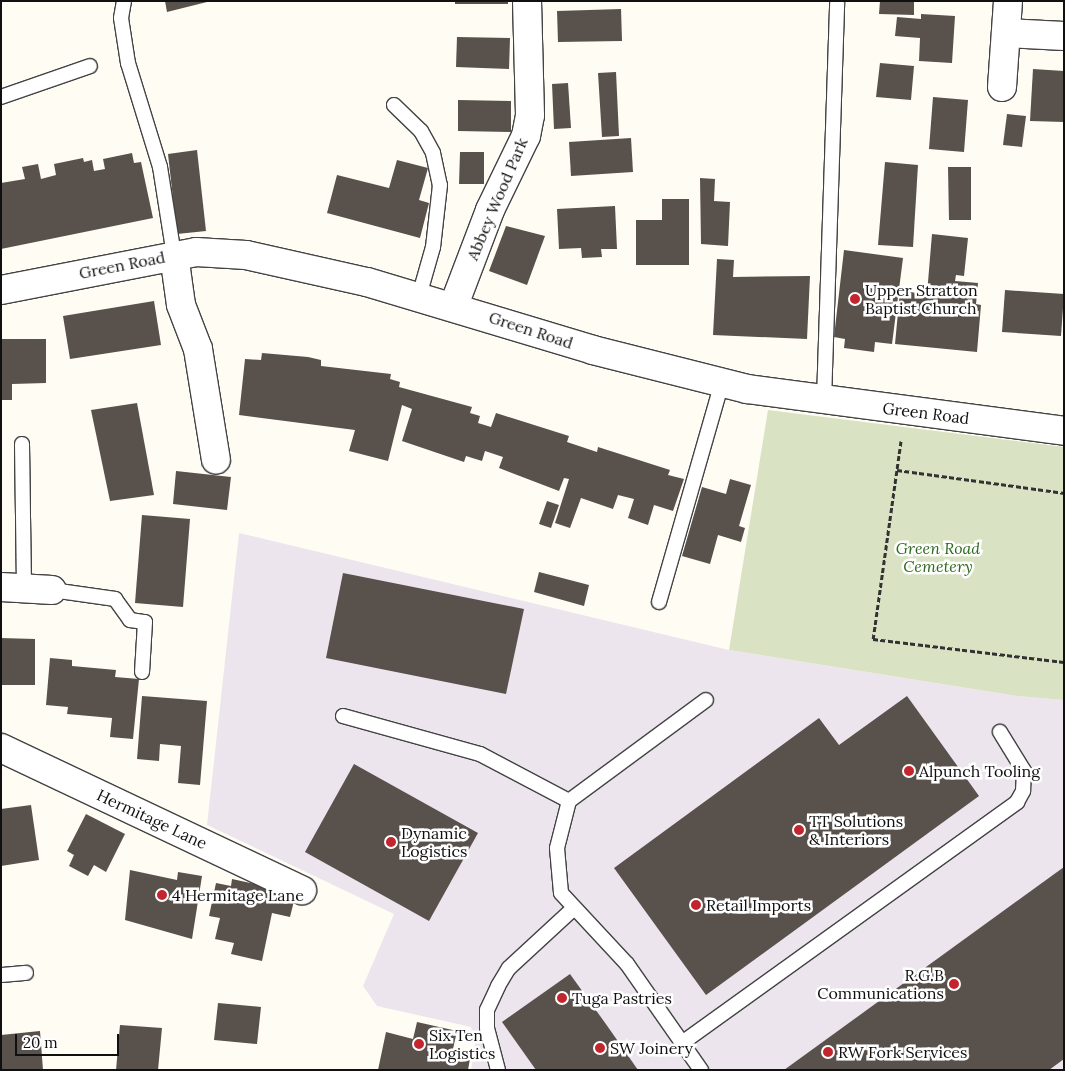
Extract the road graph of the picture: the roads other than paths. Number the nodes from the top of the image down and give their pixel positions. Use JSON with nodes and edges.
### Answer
{"nodes":[{"id":1,"x":124,"y":1,"type":"edge"},
{"id":2,"x":527,"y":1,"type":"edge"},
{"id":3,"x":1008,"y":1,"type":"edge"},
{"id":4,"x":837,"y":4,"type":"dead end"},
{"id":5,"x":1006,"y":33,"type":"junction"},
{"id":6,"x":1064,"y":36,"type":"edge"},
{"id":7,"x":90,"y":66,"type":"dead end"},
{"id":8,"x":1002,"y":87,"type":"dead end"},
{"id":9,"x":1,"y":96,"type":"edge"},
{"id":10,"x":394,"y":105,"type":"dead end"},
{"id":11,"x":174,"y":255,"type":"junction"},
{"id":12,"x":1,"y":290,"type":"edge"},
{"id":13,"x":419,"y":296,"type":"junction"},
{"id":14,"x":454,"y":305,"type":"junction"},
{"id":15,"x":722,"y":383,"type":"junction"},
{"id":16,"x":824,"y":400,"type":"junction"},
{"id":17,"x":1064,"y":431,"type":"edge"},
{"id":18,"x":22,"y":444,"type":"dead end"},
{"id":19,"x":216,"y":460,"type":"dead end"},
{"id":20,"x":12,"y":587,"type":"edge"},
{"id":21,"x":52,"y":590,"type":"joint"},
{"id":22,"x":659,"y":602,"type":"dead end"},
{"id":23,"x":142,"y":672,"type":"dead end"},
{"id":24,"x":706,"y":700,"type":"dead end"},
{"id":25,"x":344,"y":716,"type":"dead end"},
{"id":26,"x":1000,"y":732,"type":"dead end"},
{"id":27,"x":1,"y":748,"type":"edge"},
{"id":28,"x":569,"y":801,"type":"junction"},
{"id":29,"x":302,"y":890,"type":"dead end"},
{"id":30,"x":573,"y":909,"type":"junction"},
{"id":31,"x":26,"y":973,"type":"dead end"},
{"id":32,"x":1,"y":975,"type":"edge"},
{"id":33,"x":682,"y":1044,"type":"junction"},
{"id":34,"x":498,"y":1070,"type":"edge"},
{"id":35,"x":701,"y":1070,"type":"edge"}],
"edges":[{"from":1,"to":11,"type":"lane"},
{"from":2,"to":14,"type":"street","name":"Abbey Wood Park"},
{"from":3,"to":5,"type":"street"},
{"from":4,"to":16,"type":"lane"},
{"from":5,"to":6,"type":"street"},
{"from":5,"to":8,"type":"street"},
{"from":7,"to":9,"type":"lane"},
{"from":10,"to":13,"type":"lane"},
{"from":11,"to":12,"type":"street","name":"Green Road"},
{"from":11,"to":13,"type":"street","name":"Green Road"},
{"from":11,"to":19,"type":"street"},
{"from":13,"to":14,"type":"street","name":"Green Road"},
{"from":14,"to":15,"type":"street","name":"Green Road"},
{"from":15,"to":16,"type":"street","name":"Green Road"},
{"from":15,"to":22,"type":"lane"},
{"from":16,"to":17,"type":"street","name":"Green Road"},
{"from":18,"to":20,"type":"lane"},
{"from":20,"to":21,"type":"street"},
{"from":21,"to":23,"type":"lane"},
{"from":24,"to":28,"type":"lane"},
{"from":25,"to":28,"type":"lane"},
{"from":26,"to":33,"type":"lane"},
{"from":27,"to":29,"type":"street","name":"Hermitage Lane"},
{"from":28,"to":30,"type":"lane"},
{"from":30,"to":33,"type":"lane"},
{"from":30,"to":34,"type":"lane"},
{"from":31,"to":32,"type":"lane"},
{"from":33,"to":35,"type":"lane"}]}
